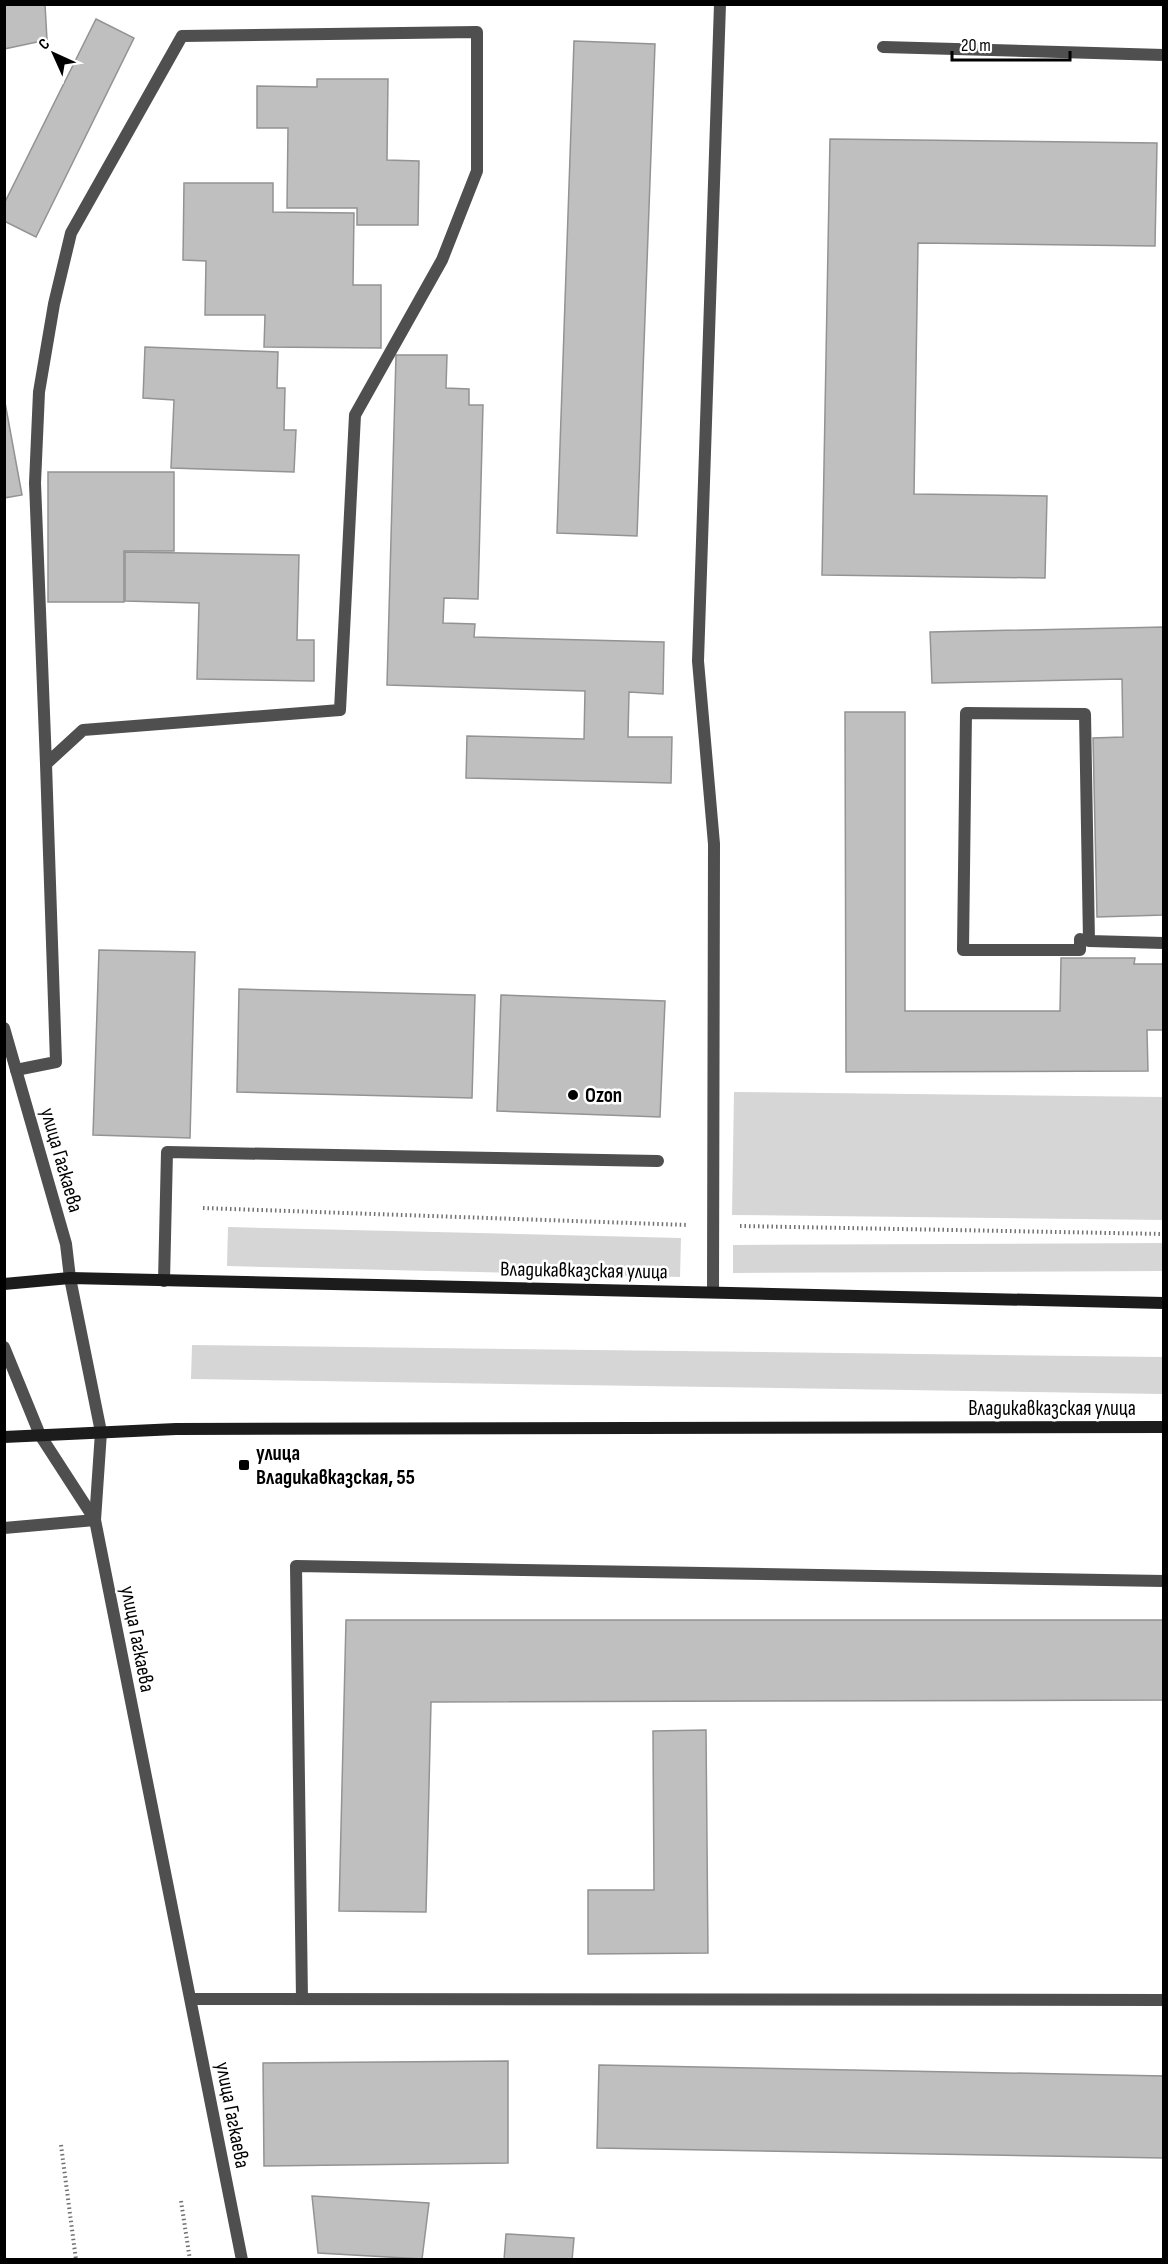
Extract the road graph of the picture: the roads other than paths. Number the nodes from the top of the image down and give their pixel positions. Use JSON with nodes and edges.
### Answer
{"nodes":[{"id":1,"x":720,"y":4,"type":"edge"},
{"id":2,"x":883,"y":47,"type":"dead end"},
{"id":3,"x":1164,"y":55,"type":"edge"},
{"id":4,"x":46,"y":764,"type":"junction"},
{"id":5,"x":1089,"y":941,"type":"junction"},
{"id":6,"x":1164,"y":943,"type":"edge"},
{"id":7,"x":4,"y":1028,"type":"edge"},
{"id":8,"x":16,"y":1070,"type":"junction"},
{"id":9,"x":658,"y":1161,"type":"dead end"},
{"id":10,"x":70,"y":1278,"type":"junction"},
{"id":11,"x":164,"y":1281,"type":"junction"},
{"id":12,"x":4,"y":1284,"type":"edge"},
{"id":13,"x":713,"y":1292,"type":"junction"},
{"id":14,"x":1164,"y":1303,"type":"edge"},
{"id":15,"x":4,"y":1347,"type":"edge"},
{"id":16,"x":1164,"y":1427,"type":"edge"},
{"id":17,"x":101,"y":1432,"type":"junction"},
{"id":18,"x":40,"y":1435,"type":"junction"},
{"id":19,"x":4,"y":1437,"type":"edge"},
{"id":20,"x":95,"y":1520,"type":"junction"},
{"id":21,"x":4,"y":1528,"type":"edge"},
{"id":22,"x":1164,"y":1581,"type":"edge"},
{"id":23,"x":191,"y":1999,"type":"junction"},
{"id":24,"x":302,"y":1999,"type":"junction"},
{"id":25,"x":1164,"y":2000,"type":"edge"},
{"id":26,"x":242,"y":2259,"type":"edge"}],
"edges":[{"from":1,"to":13,"type":"street"},
{"from":2,"to":3,"type":"street"},
{"from":4,"to":4,"type":"street"},
{"from":4,"to":8,"type":"street"},
{"from":5,"to":5,"type":"street"},
{"from":5,"to":6,"type":"street"},
{"from":7,"to":8,"type":"street","name":"улица Гагкаева"},
{"from":8,"to":10,"type":"street","name":"улица Гагкаева"},
{"from":9,"to":11,"type":"street"},
{"from":10,"to":11,"type":"main road","name":"Владикавказская улица"},
{"from":10,"to":12,"type":"main road","name":"Владикавказская улица"},
{"from":10,"to":17,"type":"street","name":"улица Гагкаева"},
{"from":11,"to":13,"type":"main road","name":"Владикавказская улица"},
{"from":13,"to":14,"type":"main road","name":"Владикавказская улица"},
{"from":15,"to":18,"type":"street"},
{"from":16,"to":17,"type":"main road","name":"Владикавказская улица"},
{"from":17,"to":18,"type":"main road","name":"Владикавказская улица"},
{"from":17,"to":20,"type":"street","name":"улица Гагкаева"},
{"from":18,"to":19,"type":"main road","name":"Владикавказская улица"},
{"from":18,"to":20,"type":"street"},
{"from":20,"to":21,"type":"street"},
{"from":20,"to":23,"type":"street","name":"улица Гагкаева"},
{"from":22,"to":24,"type":"street"},
{"from":23,"to":24,"type":"street"},
{"from":23,"to":26,"type":"street","name":"улица Гагкаева"},
{"from":24,"to":25,"type":"street"}]}
